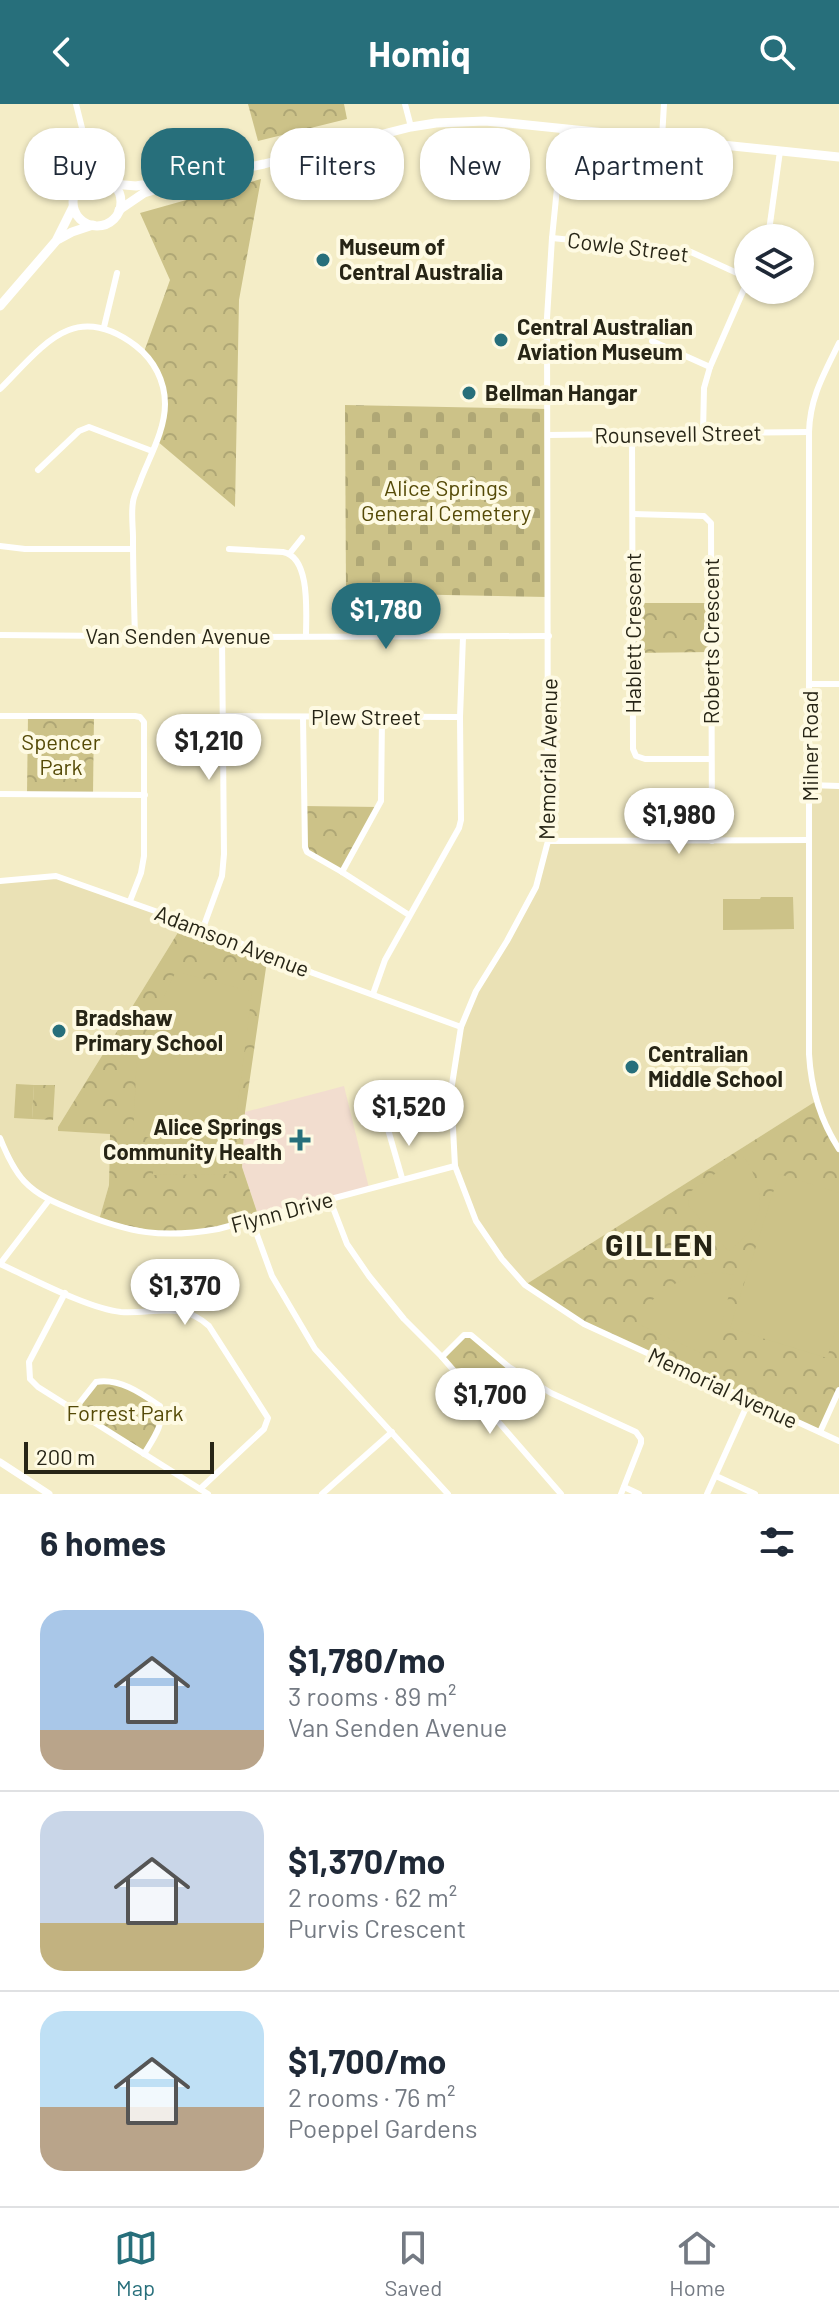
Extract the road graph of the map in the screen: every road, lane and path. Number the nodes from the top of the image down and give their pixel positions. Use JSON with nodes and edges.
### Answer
{"nodes":[{"id":1,"x":76,"y":104,"type":"edge"},
{"id":2,"x":405,"y":104,"type":"edge"},
{"id":3,"x":664,"y":104,"type":"edge"},
{"id":4,"x":411,"y":127,"type":"junction"},
{"id":5,"x":82,"y":128,"type":"edge"},
{"id":6,"x":563,"y":128,"type":"edge"},
{"id":7,"x":663,"y":128,"type":"edge"},
{"id":8,"x":733,"y":146,"type":"edge"},
{"id":9,"x":780,"y":151,"type":"junction"},
{"id":10,"x":839,"y":157,"type":"edge"},
{"id":11,"x":264,"y":164,"type":"junction"},
{"id":12,"x":125,"y":184,"type":"edge"},
{"id":13,"x":73,"y":200,"type":"edge"},
{"id":14,"x":120,"y":200,"type":"edge"},
{"id":15,"x":556,"y":200,"type":"edge"},
{"id":16,"x":73,"y":207,"type":"junction"},
{"id":17,"x":119,"y":210,"type":"junction"},
{"id":18,"x":770,"y":224,"type":"edge"},
{"id":19,"x":93,"y":225,"type":"junction"},
{"id":20,"x":552,"y":238,"type":"junction"},
{"id":21,"x":56,"y":241,"type":"junction"},
{"id":22,"x":734,"y":272,"type":"edge"},
{"id":23,"x":117,"y":273,"type":"dead end"},
{"id":24,"x":737,"y":304,"type":"edge"},
{"id":25,"x":0,"y":306,"type":"edge"},
{"id":26,"x":104,"y":327,"type":"junction"},
{"id":27,"x":652,"y":341,"type":"dead end"},
{"id":28,"x":839,"y":343,"type":"edge"},
{"id":29,"x":710,"y":367,"type":"junction"},
{"id":30,"x":0,"y":389,"type":"edge"},
{"id":31,"x":809,"y":432,"type":"junction"},
{"id":32,"x":703,"y":433,"type":"junction"},
{"id":33,"x":632,"y":434,"type":"junction"},
{"id":34,"x":548,"y":435,"type":"junction"},
{"id":35,"x":152,"y":451,"type":"junction"},
{"id":36,"x":38,"y":470,"type":"dead end"},
{"id":37,"x":633,"y":514,"type":"junction"},
{"id":38,"x":302,"y":538,"type":"dead end"},
{"id":39,"x":0,"y":546,"type":"edge"},
{"id":40,"x":133,"y":549,"type":"junction"},
{"id":41,"x":229,"y":549,"type":"dead end"},
{"id":42,"x":290,"y":553,"type":"junction"},
{"id":43,"x":0,"y":635,"type":"edge"},
{"id":44,"x":135,"y":636,"type":"junction"},
{"id":45,"x":306,"y":636,"type":"junction"},
{"id":46,"x":549,"y":636,"type":"junction"},
{"id":47,"x":222,"y":637,"type":"junction"},
{"id":48,"x":463,"y":637,"type":"junction"},
{"id":49,"x":810,"y":684,"type":"junction"},
{"id":50,"x":839,"y":684,"type":"edge"},
{"id":51,"x":0,"y":716,"type":"edge"},
{"id":52,"x":224,"y":716,"type":"junction"},
{"id":53,"x":303,"y":717,"type":"junction"},
{"id":54,"x":460,"y":717,"type":"junction"},
{"id":55,"x":382,"y":718,"type":"junction"},
{"id":56,"x":711,"y":759,"type":"junction"},
{"id":57,"x":809,"y":785,"type":"junction"},
{"id":58,"x":839,"y":786,"type":"edge"},
{"id":59,"x":0,"y":794,"type":"edge"},
{"id":60,"x":145,"y":795,"type":"junction"},
{"id":61,"x":809,"y":840,"type":"junction"},
{"id":62,"x":548,"y":841,"type":"junction"},
{"id":63,"x":712,"y":841,"type":"junction"},
{"id":64,"x":342,"y":872,"type":"junction"},
{"id":65,"x":0,"y":881,"type":"edge"},
{"id":66,"x":130,"y":901,"type":"junction"},
{"id":67,"x":409,"y":915,"type":"junction"},
{"id":68,"x":203,"y":928,"type":"junction"},
{"id":69,"x":373,"y":994,"type":"junction"},
{"id":70,"x":461,"y":1027,"type":"junction"},
{"id":71,"x":397,"y":1107,"type":"dead end"},
{"id":72,"x":0,"y":1138,"type":"edge"},
{"id":73,"x":839,"y":1149,"type":"edge"},
{"id":74,"x":455,"y":1166,"type":"junction"},
{"id":75,"x":402,"y":1178,"type":"junction"},
{"id":76,"x":49,"y":1200,"type":"junction"},
{"id":77,"x":330,"y":1200,"type":"junction"},
{"id":78,"x":252,"y":1221,"type":"junction"},
{"id":79,"x":0,"y":1264,"type":"edge"},
{"id":80,"x":65,"y":1293,"type":"junction"},
{"id":81,"x":442,"y":1357,"type":"junction"},
{"id":82,"x":839,"y":1390,"type":"edge"},
{"id":83,"x":749,"y":1401,"type":"junction"},
{"id":84,"x":74,"y":1410,"type":"junction"},
{"id":85,"x":392,"y":1432,"type":"junction"},
{"id":86,"x":820,"y":1432,"type":"junction"},
{"id":87,"x":839,"y":1441,"type":"edge"},
{"id":88,"x":144,"y":1454,"type":"junction"},
{"id":89,"x":0,"y":1462,"type":"edge"},
{"id":90,"x":716,"y":1476,"type":"junction"},
{"id":91,"x":200,"y":1489,"type":"junction"},
{"id":92,"x":622,"y":1490,"type":"edge"},
{"id":93,"x":49,"y":1494,"type":"edge"},
{"id":94,"x":208,"y":1494,"type":"edge"},
{"id":95,"x":322,"y":1494,"type":"edge"},
{"id":96,"x":448,"y":1494,"type":"edge"},
{"id":97,"x":561,"y":1494,"type":"edge"},
{"id":98,"x":639,"y":1494,"type":"edge"},
{"id":99,"x":707,"y":1494,"type":"edge"},
{"id":100,"x":755,"y":1494,"type":"edge"}],
"edges":[{"from":1,"to":5,"type":"street"},
{"from":2,"to":4,"type":"street"},
{"from":3,"to":7,"type":"street"},
{"from":4,"to":6,"type":"main road"},
{"from":4,"to":11,"type":"main road"},
{"from":8,"to":9,"type":"main road"},
{"from":9,"to":10,"type":"main road"},
{"from":9,"to":18,"type":"street"},
{"from":11,"to":12,"type":"main road"},
{"from":11,"to":17,"type":"main road"},
{"from":13,"to":16,"type":"main road"},
{"from":14,"to":17,"type":"main road"},
{"from":15,"to":20,"type":"street","name":"Memorial Avenue"},
{"from":16,"to":19,"type":"main road"},
{"from":16,"to":21,"type":"main road"},
{"from":17,"to":19,"type":"main road"},
{"from":19,"to":21,"type":"main road"},
{"from":20,"to":22,"type":"street","name":"Cowle Street"},
{"from":20,"to":34,"type":"street","name":"Memorial Avenue"},
{"from":21,"to":25,"type":"main road"},
{"from":23,"to":26,"type":"street"},
{"from":24,"to":29,"type":"street"},
{"from":26,"to":30,"type":"street"},
{"from":26,"to":35,"type":"street"},
{"from":27,"to":29,"type":"street"},
{"from":28,"to":31,"type":"street","name":"Milner Road"},
{"from":29,"to":32,"type":"street"},
{"from":31,"to":32,"type":"street","name":"Rounsevell Street"},
{"from":31,"to":49,"type":"street","name":"Milner Road"},
{"from":32,"to":33,"type":"street","name":"Rounsevell Street"},
{"from":33,"to":34,"type":"street","name":"Rounsevell Street"},
{"from":33,"to":37,"type":"street","name":"Hablett Crescent"},
{"from":34,"to":46,"type":"street","name":"Memorial Avenue"},
{"from":35,"to":36,"type":"street"},
{"from":35,"to":40,"type":"street"},
{"from":37,"to":56,"type":"street","name":"Roberts Crescent"},
{"from":37,"to":56,"type":"street","name":"Hablett Crescent"},
{"from":38,"to":42,"type":"street"},
{"from":39,"to":40,"type":"street"},
{"from":40,"to":44,"type":"street"},
{"from":41,"to":42,"type":"street"},
{"from":42,"to":45,"type":"street"},
{"from":43,"to":44,"type":"street","name":"Van Senden Avenue"},
{"from":44,"to":47,"type":"street","name":"Van Senden Avenue"},
{"from":45,"to":47,"type":"street","name":"Van Senden Avenue"},
{"from":45,"to":48,"type":"street","name":"Van Senden Avenue"},
{"from":46,"to":48,"type":"street","name":"Van Senden Avenue"},
{"from":46,"to":62,"type":"street","name":"Memorial Avenue"},
{"from":47,"to":52,"type":"street"},
{"from":48,"to":54,"type":"street"},
{"from":49,"to":50,"type":"street"},
{"from":49,"to":57,"type":"street","name":"Milner Road"},
{"from":51,"to":60,"type":"street"},
{"from":52,"to":53,"type":"street","name":"Plew Street"},
{"from":52,"to":68,"type":"street"},
{"from":53,"to":55,"type":"street","name":"Plew Street"},
{"from":53,"to":64,"type":"street"},
{"from":54,"to":55,"type":"street","name":"Plew Street"},
{"from":54,"to":67,"type":"street"},
{"from":55,"to":64,"type":"street"},
{"from":56,"to":63,"type":"street","name":"Roberts Crescent"},
{"from":57,"to":58,"type":"street"},
{"from":57,"to":61,"type":"street","name":"Milner Road"},
{"from":59,"to":60,"type":"street"},
{"from":60,"to":66,"type":"street"},
{"from":61,"to":63,"type":"street"},
{"from":61,"to":73,"type":"street","name":"Milner Road"},
{"from":62,"to":63,"type":"street"},
{"from":62,"to":70,"type":"street","name":"Memorial Avenue"},
{"from":64,"to":67,"type":"street"},
{"from":65,"to":66,"type":"street","name":"Adamson Avenue"},
{"from":66,"to":68,"type":"street","name":"Adamson Avenue"},
{"from":67,"to":69,"type":"street"},
{"from":68,"to":69,"type":"street","name":"Adamson Avenue"},
{"from":69,"to":70,"type":"street","name":"Adamson Avenue"},
{"from":70,"to":74,"type":"street","name":"Memorial Avenue"},
{"from":71,"to":75,"type":"street"},
{"from":72,"to":76,"type":"street","name":"Flynn Drive"},
{"from":74,"to":75,"type":"street","name":"Flynn Drive"},
{"from":74,"to":83,"type":"street","name":"Memorial Avenue"},
{"from":75,"to":77,"type":"street","name":"Flynn Drive"},
{"from":76,"to":78,"type":"street","name":"Flynn Drive"},
{"from":76,"to":79,"type":"street"},
{"from":77,"to":78,"type":"street","name":"Flynn Drive"},
{"from":77,"to":81,"type":"street"},
{"from":78,"to":85,"type":"street"},
{"from":79,"to":80,"type":"street"},
{"from":80,"to":84,"type":"street"},
{"from":80,"to":91,"type":"street"},
{"from":81,"to":92,"type":"street"},
{"from":81,"to":97,"type":"street"},
{"from":82,"to":86,"type":"street"},
{"from":83,"to":86,"type":"street","name":"Memorial Avenue"},
{"from":83,"to":90,"type":"street"},
{"from":84,"to":88,"type":"street"},
{"from":84,"to":88,"type":"street"},
{"from":85,"to":95,"type":"street"},
{"from":85,"to":96,"type":"street"},
{"from":86,"to":87,"type":"street","name":"Memorial Avenue"},
{"from":88,"to":91,"type":"street"},
{"from":89,"to":93,"type":"street"},
{"from":90,"to":99,"type":"street"},
{"from":90,"to":100,"type":"street"},
{"from":91,"to":94,"type":"street"},
{"from":92,"to":98,"type":"street"}]}
